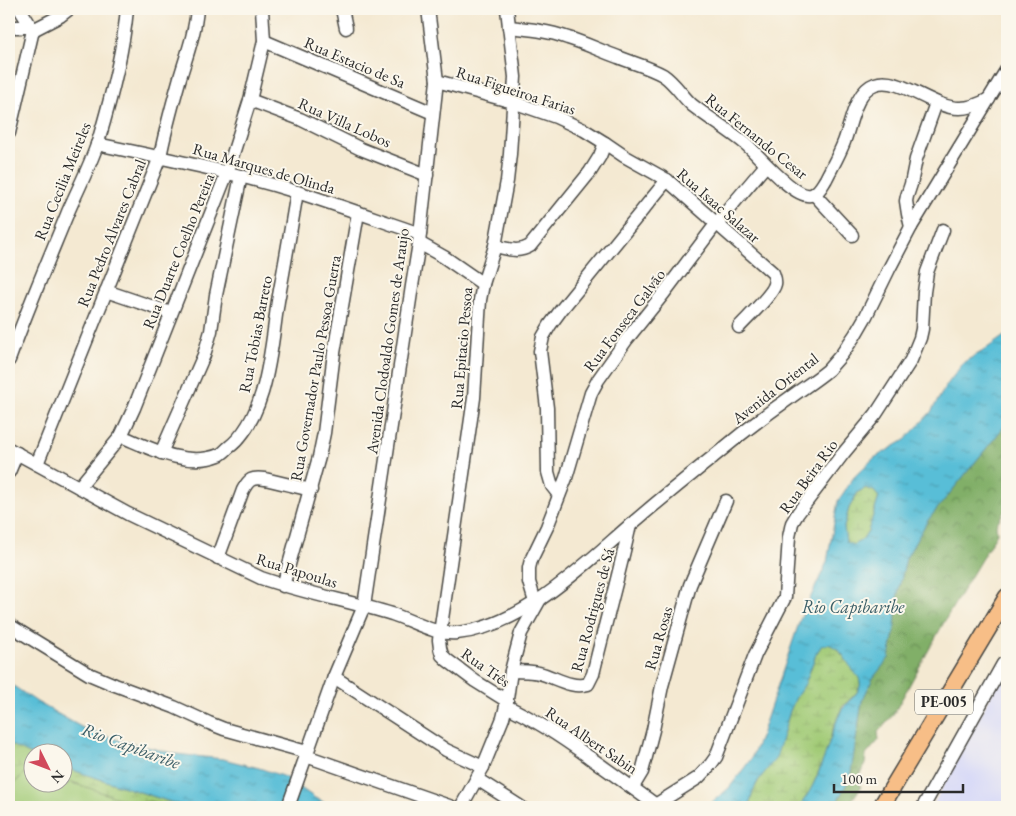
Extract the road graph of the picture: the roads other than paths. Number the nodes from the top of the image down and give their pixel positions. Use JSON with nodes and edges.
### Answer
{"nodes":[{"id":1,"x":20,"y":9,"type":"edge"},
{"id":2,"x":69,"y":9,"type":"edge"},
{"id":3,"x":126,"y":9,"type":"edge"},
{"id":4,"x":197,"y":9,"type":"edge"},
{"id":5,"x":262,"y":9,"type":"edge"},
{"id":6,"x":342,"y":9,"type":"edge"},
{"id":7,"x":428,"y":9,"type":"edge"},
{"id":8,"x":507,"y":9,"type":"edge"},
{"id":9,"x":9,"y":27,"type":"edge"},
{"id":10,"x":509,"y":27,"type":"junction"},
{"id":11,"x":346,"y":28,"type":"dead end"},
{"id":12,"x":32,"y":29,"type":"junction"},
{"id":13,"x":264,"y":41,"type":"junction"},
{"id":14,"x":1007,"y":69,"type":"edge"},
{"id":15,"x":437,"y":81,"type":"junction"},
{"id":16,"x":989,"y":99,"type":"junction"},
{"id":17,"x":250,"y":100,"type":"junction"},
{"id":18,"x":513,"y":102,"type":"junction"},
{"id":19,"x":936,"y":103,"type":"junction"},
{"id":20,"x":433,"y":114,"type":"junction"},
{"id":21,"x":584,"y":130,"type":"joint"},
{"id":22,"x":9,"y":133,"type":"edge"},
{"id":23,"x":605,"y":143,"type":"junction"},
{"id":24,"x":97,"y":144,"type":"junction"},
{"id":25,"x":160,"y":157,"type":"junction"},
{"id":26,"x":766,"y":164,"type":"junction"},
{"id":27,"x":227,"y":173,"type":"junction"},
{"id":28,"x":427,"y":175,"type":"junction"},
{"id":29,"x":241,"y":176,"type":"junction"},
{"id":30,"x":667,"y":180,"type":"junction"},
{"id":31,"x":297,"y":192,"type":"junction"},
{"id":32,"x":814,"y":194,"type":"junction"},
{"id":33,"x":358,"y":213,"type":"junction"},
{"id":34,"x":716,"y":224,"type":"junction"},
{"id":35,"x":911,"y":227,"type":"junction"},
{"id":36,"x":943,"y":230,"type":"dead end"},
{"id":37,"x":852,"y":235,"type":"dead end"},
{"id":38,"x":419,"y":238,"type":"junction"},
{"id":39,"x":495,"y":246,"type":"junction"},
{"id":40,"x":483,"y":284,"type":"junction"},
{"id":41,"x":106,"y":291,"type":"junction"},
{"id":42,"x":171,"y":313,"type":"junction"},
{"id":43,"x":739,"y":327,"type":"dead end"},
{"id":44,"x":9,"y":360,"type":"edge"},
{"id":45,"x":120,"y":436,"type":"junction"},
{"id":46,"x":13,"y":451,"type":"edge"},
{"id":47,"x":162,"y":453,"type":"junction"},
{"id":48,"x":36,"y":464,"type":"junction"},
{"id":49,"x":9,"y":472,"type":"edge"},
{"id":50,"x":79,"y":487,"type":"junction"},
{"id":51,"x":311,"y":490,"type":"junction"},
{"id":52,"x":559,"y":495,"type":"junction"},
{"id":53,"x":726,"y":501,"type":"dead end"},
{"id":54,"x":630,"y":525,"type":"junction"},
{"id":55,"x":218,"y":558,"type":"junction"},
{"id":56,"x":283,"y":586,"type":"junction"},
{"id":57,"x":1007,"y":598,"type":"edge"},
{"id":58,"x":538,"y":600,"type":"junction"},
{"id":59,"x":364,"y":606,"type":"junction"},
{"id":60,"x":504,"y":619,"type":"junction"},
{"id":61,"x":9,"y":625,"type":"edge"},
{"id":62,"x":441,"y":631,"type":"junction"},
{"id":63,"x":521,"y":633,"type":"junction"},
{"id":64,"x":1002,"y":663,"type":"edge"},
{"id":65,"x":511,"y":672,"type":"junction"},
{"id":66,"x":334,"y":677,"type":"junction"},
{"id":67,"x":507,"y":703,"type":"junction"},
{"id":68,"x":305,"y":758,"type":"junction"},
{"id":69,"x":483,"y":767,"type":"junction"},
{"id":70,"x":477,"y":779,"type":"junction"},
{"id":71,"x":633,"y":788,"type":"junction"},
{"id":72,"x":654,"y":806,"type":"edge"},
{"id":73,"x":288,"y":807,"type":"edge"},
{"id":74,"x":452,"y":807,"type":"edge"},
{"id":75,"x":461,"y":807,"type":"edge"},
{"id":76,"x":522,"y":807,"type":"edge"},
{"id":77,"x":881,"y":807,"type":"edge"},
{"id":78,"x":923,"y":807,"type":"edge"}],
"edges":[{"from":1,"to":12,"type":"street"},
{"from":2,"to":12,"type":"street"},
{"from":3,"to":24,"type":"street","name":"Rua Cecilia Meireles"},
{"from":4,"to":25,"type":"street","name":"Rua Pedro Alvares Cabral"},
{"from":5,"to":13,"type":"street","name":"Rua Duarte Coelho Pereira"},
{"from":6,"to":11,"type":"street"},
{"from":7,"to":15,"type":"street","name":"Avenida Clodoaldo Gomes de Araujo"},
{"from":8,"to":10,"type":"street","name":"Rua Epitacio Pessoa"},
{"from":9,"to":12,"type":"street"},
{"from":10,"to":18,"type":"street","name":"Rua Epitacio Pessoa"},
{"from":10,"to":26,"type":"street","name":"Rua Fernando Cesar"},
{"from":12,"to":22,"type":"street"},
{"from":13,"to":17,"type":"street","name":"Rua Duarte Coelho Pereira"},
{"from":13,"to":20,"type":"street","name":"Rua Estacio de Sa"},
{"from":14,"to":16,"type":"street","name":"Avenida Oriental"},
{"from":15,"to":18,"type":"street","name":"Rua Figueiroa Farias"},
{"from":15,"to":20,"type":"street","name":"Avenida Clodoaldo Gomes de Araujo"},
{"from":16,"to":19,"type":"street","name":"Rua Fernando Cesar"},
{"from":16,"to":35,"type":"street","name":"Avenida Oriental"},
{"from":17,"to":27,"type":"street","name":"Rua Duarte Coelho Pereira"},
{"from":17,"to":28,"type":"street","name":"Rua Villa Lobos"},
{"from":18,"to":21,"type":"street","name":"Rua Figueiroa Farias"},
{"from":18,"to":39,"type":"street","name":"Rua Epitacio Pessoa"},
{"from":19,"to":32,"type":"street","name":"Rua Fernando Cesar"},
{"from":19,"to":35,"type":"street"},
{"from":20,"to":28,"type":"street","name":"Avenida Clodoaldo Gomes de Araujo"},
{"from":21,"to":23,"type":"street","name":"Rua Isaac Salazar"},
{"from":23,"to":30,"type":"street","name":"Rua Isaac Salazar"},
{"from":23,"to":39,"type":"street"},
{"from":24,"to":25,"type":"street","name":"Rua Marques de Olinda"},
{"from":24,"to":44,"type":"street","name":"Rua Cecilia Meireles"},
{"from":25,"to":27,"type":"street","name":"Rua Marques de Olinda"},
{"from":25,"to":41,"type":"street","name":"Rua Pedro Alvares Cabral"},
{"from":26,"to":32,"type":"street","name":"Rua Fernando Cesar"},
{"from":26,"to":34,"type":"street","name":"Rua Fonseca Galvão"},
{"from":27,"to":29,"type":"street","name":"Rua Marques de Olinda"},
{"from":27,"to":42,"type":"street","name":"Rua Duarte Coelho Pereira"},
{"from":28,"to":38,"type":"street","name":"Avenida Clodoaldo Gomes de Araujo"},
{"from":29,"to":31,"type":"street","name":"Rua Marques de Olinda"},
{"from":29,"to":47,"type":"street"},
{"from":30,"to":34,"type":"street","name":"Rua Isaac Salazar"},
{"from":30,"to":52,"type":"street"},
{"from":31,"to":33,"type":"street","name":"Rua Marques de Olinda"},
{"from":31,"to":47,"type":"street","name":"Rua Tobias Barreto"},
{"from":32,"to":37,"type":"street"},
{"from":33,"to":38,"type":"street","name":"Rua Marques de Olinda"},
{"from":33,"to":51,"type":"street","name":"Rua Governador Paulo Pessoa Guerra"},
{"from":34,"to":43,"type":"street","name":"Rua Isaac Salazar"},
{"from":34,"to":52,"type":"street","name":"Rua Fonseca Galvão"},
{"from":35,"to":54,"type":"street","name":"Avenida Oriental"},
{"from":36,"to":72,"type":"street","name":"Rua Beira Rio"},
{"from":38,"to":40,"type":"street","name":"Rua Marques de Olinda"},
{"from":38,"to":59,"type":"street","name":"Avenida Clodoaldo Gomes de Araujo"},
{"from":39,"to":40,"type":"street","name":"Rua Epitacio Pessoa"},
{"from":40,"to":62,"type":"street","name":"Rua Epitacio Pessoa"},
{"from":41,"to":42,"type":"street"},
{"from":41,"to":48,"type":"street","name":"Rua Pedro Alvares Cabral"},
{"from":42,"to":45,"type":"street","name":"Rua Duarte Coelho Pereira"},
{"from":45,"to":47,"type":"street","name":"Rua Tobias Barreto"},
{"from":45,"to":50,"type":"street","name":"Rua Duarte Coelho Pereira"},
{"from":46,"to":48,"type":"street","name":"Rua Papoulas"},
{"from":46,"to":49,"type":"street"},
{"from":48,"to":50,"type":"street","name":"Rua Papoulas"},
{"from":50,"to":55,"type":"street","name":"Rua Papoulas"},
{"from":51,"to":55,"type":"street"},
{"from":51,"to":56,"type":"street","name":"Rua Governador Paulo Pessoa Guerra"},
{"from":52,"to":58,"type":"street","name":"Rua Fonseca Galvão"},
{"from":53,"to":71,"type":"street","name":"Rua Rosas"},
{"from":54,"to":58,"type":"street","name":"Avenida Oriental"},
{"from":54,"to":65,"type":"street","name":"Rua Rodrigues de Sá"},
{"from":55,"to":56,"type":"street","name":"Rua Papoulas"},
{"from":56,"to":59,"type":"street","name":"Rua Papoulas"},
{"from":57,"to":77,"type":"main road","number":"PE-005"},
{"from":58,"to":60,"type":"street","name":"Rua Papoulas"},
{"from":58,"to":63,"type":"street","name":"Avenida Oriental"},
{"from":59,"to":62,"type":"street","name":"Rua Papoulas"},
{"from":59,"to":66,"type":"street","name":"Avenida Clodoaldo Gomes de Araujo"},
{"from":60,"to":62,"type":"street","name":"Rua Papoulas"},
{"from":60,"to":63,"type":"street"},
{"from":61,"to":68,"type":"street"},
{"from":62,"to":67,"type":"street","name":"Rua Três"},
{"from":63,"to":65,"type":"street","name":"Avenida Oriental"},
{"from":64,"to":78,"type":"street"},
{"from":65,"to":67,"type":"street","name":"Avenida Oriental"},
{"from":66,"to":68,"type":"street","name":"Avenida Clodoaldo Gomes de Araujo"},
{"from":66,"to":69,"type":"street"},
{"from":67,"to":69,"type":"street","name":"Avenida Oriental"},
{"from":67,"to":71,"type":"street","name":"Rua Albert Sabin"},
{"from":68,"to":73,"type":"street","name":"Avenida Clodoaldo Gomes de Araujo"},
{"from":68,"to":74,"type":"street"},
{"from":69,"to":70,"type":"street","name":"Avenida Oriental"},
{"from":70,"to":75,"type":"street","name":"Avenida Oriental"},
{"from":70,"to":76,"type":"street"},
{"from":71,"to":72,"type":"street","name":"Rua Albert Sabin"}]}
